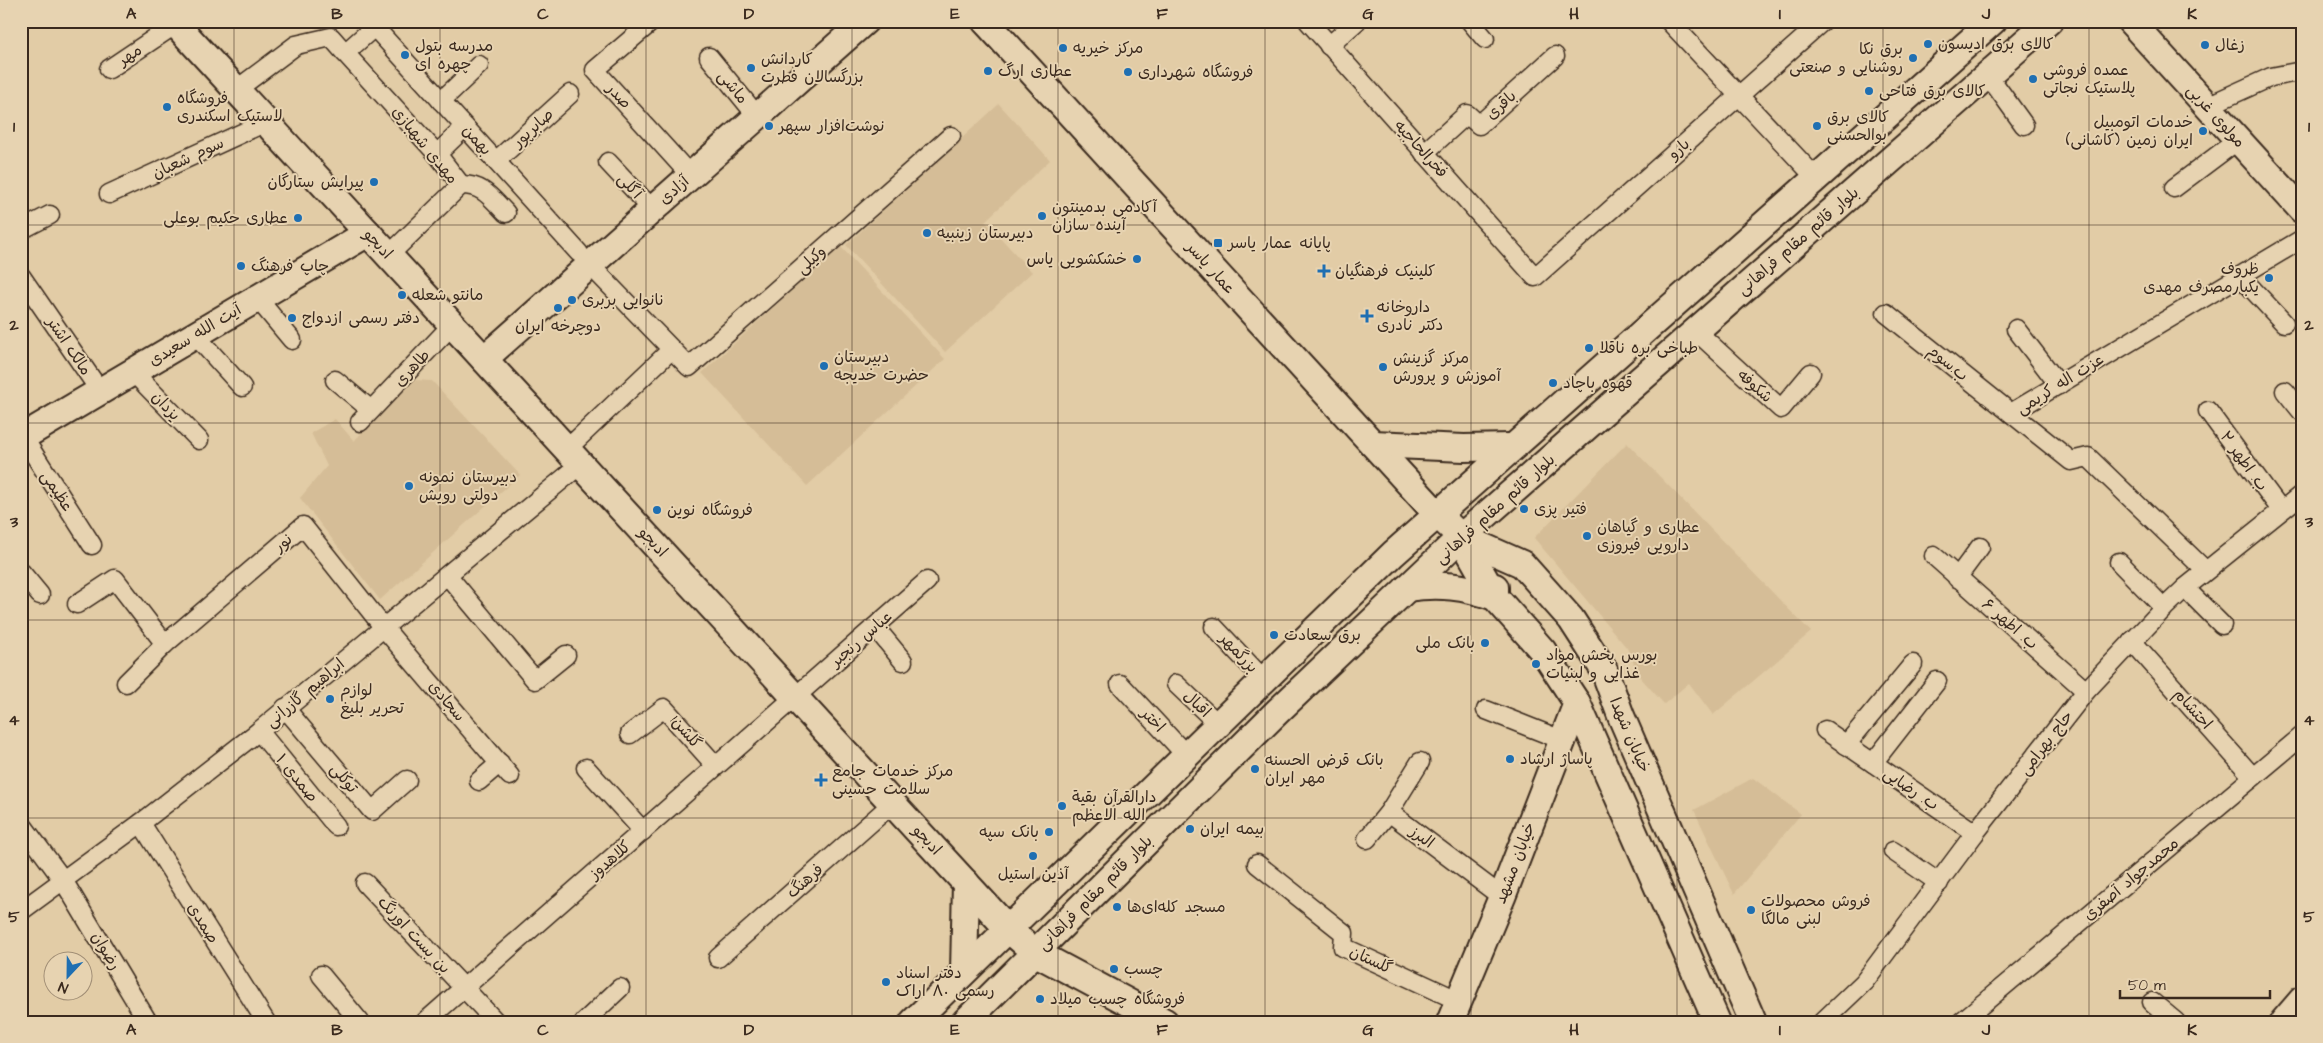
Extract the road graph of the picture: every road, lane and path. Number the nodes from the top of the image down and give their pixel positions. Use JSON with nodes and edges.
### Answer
{"nodes":[{"id":1,"x":865,"y":21,"type":"edge"},
{"id":2,"x":1308,"y":21,"type":"edge"},
{"id":3,"x":1357,"y":21,"type":"edge"},
{"id":4,"x":1470,"y":21,"type":"edge"},
{"id":5,"x":1669,"y":21,"type":"edge"},
{"id":6,"x":1823,"y":21,"type":"edge"},
{"id":7,"x":1993,"y":21,"type":"edge"},
{"id":8,"x":2048,"y":21,"type":"edge"},
{"id":9,"x":2130,"y":21,"type":"edge"},
{"id":10,"x":175,"y":23,"type":"edge"},
{"id":11,"x":375,"y":23,"type":"edge"},
{"id":12,"x":648,"y":24,"type":"dead end"},
{"id":13,"x":993,"y":25,"type":"edge"},
{"id":14,"x":1485,"y":39,"type":"dead end"},
{"id":15,"x":1330,"y":46,"type":"junction"},
{"id":16,"x":345,"y":53,"type":"junction"},
{"id":17,"x":1555,"y":56,"type":"dead end"},
{"id":18,"x":709,"y":57,"type":"dead end"},
{"id":19,"x":479,"y":65,"type":"dead end"},
{"id":20,"x":109,"y":69,"type":"dead end"},
{"id":21,"x":2302,"y":71,"type":"edge"},
{"id":22,"x":1988,"y":75,"type":"junction"},
{"id":23,"x":236,"y":90,"type":"junction"},
{"id":24,"x":570,"y":94,"type":"dead end"},
{"id":25,"x":1739,"y":96,"type":"junction"},
{"id":26,"x":441,"y":100,"type":"junction"},
{"id":27,"x":2206,"y":106,"type":"junction"},
{"id":28,"x":757,"y":116,"type":"junction"},
{"id":29,"x":266,"y":122,"type":"junction"},
{"id":30,"x":2024,"y":126,"type":"dead end"},
{"id":31,"x":465,"y":127,"type":"junction"},
{"id":32,"x":951,"y":136,"type":"dead end"},
{"id":33,"x":2238,"y":140,"type":"junction"},
{"id":34,"x":1424,"y":153,"type":"junction"},
{"id":35,"x":437,"y":154,"type":"junction"},
{"id":36,"x":496,"y":161,"type":"junction"},
{"id":37,"x":608,"y":162,"type":"dead end"},
{"id":38,"x":690,"y":175,"type":"junction"},
{"id":39,"x":1816,"y":178,"type":"junction"},
{"id":40,"x":461,"y":185,"type":"junction"},
{"id":41,"x":2174,"y":188,"type":"dead end"},
{"id":42,"x":109,"y":194,"type":"dead end"},
{"id":43,"x":652,"y":210,"type":"junction"},
{"id":44,"x":2302,"y":210,"type":"edge"},
{"id":45,"x":506,"y":213,"type":"dead end"},
{"id":46,"x":50,"y":215,"type":"dead end"},
{"id":47,"x":21,"y":230,"type":"edge"},
{"id":48,"x":368,"y":233,"type":"junction"},
{"id":49,"x":2302,"y":239,"type":"edge"},
{"id":50,"x":389,"y":256,"type":"junction"},
{"id":51,"x":584,"y":259,"type":"junction"},
{"id":52,"x":21,"y":276,"type":"edge"},
{"id":53,"x":2240,"y":276,"type":"junction"},
{"id":54,"x":1535,"y":277,"type":"joint"},
{"id":55,"x":257,"y":298,"type":"junction"},
{"id":56,"x":1886,"y":313,"type":"dead end"},
{"id":57,"x":2284,"y":323,"type":"dead end"},
{"id":58,"x":452,"y":325,"type":"junction"},
{"id":59,"x":2016,"y":329,"type":"dead end"},
{"id":60,"x":1696,"y":331,"type":"junction"},
{"id":61,"x":195,"y":335,"type":"junction"},
{"id":62,"x":292,"y":340,"type":"dead end"},
{"id":63,"x":671,"y":350,"type":"junction"},
{"id":64,"x":484,"y":359,"type":"junction"},
{"id":65,"x":133,"y":372,"type":"junction"},
{"id":66,"x":1811,"y":373,"type":"dead end"},
{"id":67,"x":335,"y":380,"type":"dead end"},
{"id":68,"x":2059,"y":385,"type":"junction"},
{"id":69,"x":242,"y":387,"type":"dead end"},
{"id":70,"x":100,"y":391,"type":"junction"},
{"id":71,"x":2286,"y":391,"type":"dead end"},
{"id":72,"x":2208,"y":411,"type":"dead end"},
{"id":73,"x":2302,"y":412,"type":"edge"},
{"id":74,"x":2011,"y":413,"type":"junction"},
{"id":75,"x":22,"y":438,"type":"edge"},
{"id":76,"x":199,"y":440,"type":"dead end"},
{"id":77,"x":1373,"y":444,"type":"junction"},
{"id":78,"x":1511,"y":447,"type":"junction"},
{"id":79,"x":574,"y":457,"type":"junction"},
{"id":80,"x":2302,"y":494,"type":"edge"},
{"id":81,"x":2281,"y":510,"type":"junction"},
{"id":82,"x":1437,"y":514,"type":"junction"},
{"id":83,"x":1461,"y":537,"type":"junction"},
{"id":84,"x":92,"y":545,"type":"dead end"},
{"id":85,"x":1980,"y":547,"type":"dead end"},
{"id":86,"x":1934,"y":556,"type":"dead end"},
{"id":87,"x":2119,"y":562,"type":"dead end"},
{"id":88,"x":1522,"y":564,"type":"junction"},
{"id":89,"x":2205,"y":570,"type":"junction"},
{"id":90,"x":21,"y":572,"type":"edge"},
{"id":91,"x":448,"y":576,"type":"junction"},
{"id":92,"x":1957,"y":578,"type":"junction"},
{"id":93,"x":927,"y":581,"type":"dead end"},
{"id":94,"x":1407,"y":588,"type":"junction"},
{"id":95,"x":2186,"y":588,"type":"junction"},
{"id":96,"x":40,"y":594,"type":"dead end"},
{"id":97,"x":1495,"y":596,"type":"junction"},
{"id":98,"x":76,"y":604,"type":"dead end"},
{"id":99,"x":2164,"y":608,"type":"junction"},
{"id":100,"x":2222,"y":625,"type":"dead end"},
{"id":101,"x":875,"y":627,"type":"junction"},
{"id":102,"x":1214,"y":627,"type":"dead end"},
{"id":103,"x":384,"y":628,"type":"junction"},
{"id":104,"x":2132,"y":641,"type":"junction"},
{"id":105,"x":165,"y":644,"type":"junction"},
{"id":106,"x":566,"y":655,"type":"dead end"},
{"id":107,"x":903,"y":661,"type":"dead end"},
{"id":108,"x":1913,"y":664,"type":"dead end"},
{"id":109,"x":1264,"y":680,"type":"junction"},
{"id":110,"x":1936,"y":681,"type":"dead end"},
{"id":111,"x":126,"y":683,"type":"dead end"},
{"id":112,"x":1120,"y":684,"type":"dead end"},
{"id":113,"x":1176,"y":684,"type":"dead end"},
{"id":114,"x":2086,"y":691,"type":"junction"},
{"id":115,"x":795,"y":697,"type":"junction"},
{"id":116,"x":1577,"y":703,"type":"junction"},
{"id":117,"x":285,"y":708,"type":"junction"},
{"id":118,"x":1486,"y":710,"type":"dead end"},
{"id":119,"x":1218,"y":724,"type":"junction"},
{"id":120,"x":1825,"y":730,"type":"dead end"},
{"id":121,"x":259,"y":731,"type":"junction"},
{"id":122,"x":630,"y":734,"type":"dead end"},
{"id":123,"x":2302,"y":736,"type":"edge"},
{"id":124,"x":1562,"y":740,"type":"junction"},
{"id":125,"x":1846,"y":745,"type":"junction"},
{"id":126,"x":1186,"y":755,"type":"junction"},
{"id":127,"x":1420,"y":762,"type":"dead end"},
{"id":128,"x":1872,"y":763,"type":"junction"},
{"id":129,"x":716,"y":766,"type":"junction"},
{"id":130,"x":586,"y":768,"type":"dead end"},
{"id":131,"x":2253,"y":777,"type":"junction"},
{"id":132,"x":407,"y":780,"type":"dead end"},
{"id":133,"x":479,"y":781,"type":"dead end"},
{"id":134,"x":893,"y":804,"type":"junction"},
{"id":135,"x":1389,"y":812,"type":"junction"},
{"id":136,"x":21,"y":823,"type":"edge"},
{"id":137,"x":141,"y":824,"type":"junction"},
{"id":138,"x":336,"y":826,"type":"dead end"},
{"id":139,"x":643,"y":831,"type":"junction"},
{"id":140,"x":1975,"y":833,"type":"junction"},
{"id":141,"x":1367,"y":839,"type":"dead end"},
{"id":142,"x":1892,"y":851,"type":"dead end"},
{"id":143,"x":1257,"y":864,"type":"dead end"},
{"id":144,"x":63,"y":880,"type":"junction"},
{"id":145,"x":365,"y":883,"type":"dead end"},
{"id":146,"x":966,"y":883,"type":"junction"},
{"id":147,"x":1939,"y":883,"type":"junction"},
{"id":148,"x":1502,"y":896,"type":"junction"},
{"id":149,"x":21,"y":911,"type":"edge"},
{"id":150,"x":1008,"y":929,"type":"junction"},
{"id":151,"x":1036,"y":952,"type":"junction"},
{"id":152,"x":718,"y":958,"type":"dead end"},
{"id":153,"x":964,"y":971,"type":"junction"},
{"id":154,"x":321,"y":975,"type":"dead end"},
{"id":155,"x":464,"y":988,"type":"junction"},
{"id":156,"x":620,"y":988,"type":"dead end"},
{"id":157,"x":2302,"y":1000,"type":"edge"},
{"id":158,"x":2152,"y":1002,"type":"dead end"},
{"id":159,"x":1454,"y":1011,"type":"edge"},
{"id":160,"x":148,"y":1022,"type":"edge"},
{"id":161,"x":266,"y":1022,"type":"edge"},
{"id":162,"x":360,"y":1022,"type":"edge"},
{"id":163,"x":425,"y":1022,"type":"edge"},
{"id":164,"x":496,"y":1022,"type":"edge"},
{"id":165,"x":584,"y":1022,"type":"edge"},
{"id":166,"x":913,"y":1022,"type":"edge"},
{"id":167,"x":965,"y":1022,"type":"edge"},
{"id":168,"x":1165,"y":1022,"type":"edge"},
{"id":169,"x":1717,"y":1022,"type":"edge"},
{"id":170,"x":1753,"y":1022,"type":"edge"},
{"id":171,"x":1822,"y":1022,"type":"edge"},
{"id":172,"x":1961,"y":1022,"type":"edge"},
{"id":173,"x":2176,"y":1022,"type":"edge"},
{"id":174,"x":2283,"y":1022,"type":"edge"}],
"edges":[{"from":1,"to":28,"type":"main road","name":"آزادی"},
{"from":2,"to":15,"type":"street","name":"فخرالحاجیه"},
{"from":3,"to":15,"type":"street"},
{"from":4,"to":14,"type":"street"},
{"from":5,"to":25,"type":"street"},
{"from":6,"to":25,"type":"street","name":"بارو"},
{"from":7,"to":39,"type":"main road","name":"بلوار قائم مقام فراهانی"},
{"from":8,"to":22,"type":"main road","name":"بلوار قائم مقام فراهانی"},
{"from":9,"to":27,"type":"main road","name":"مولوی غربی"},
{"from":10,"to":20,"type":"street","name":"مهر"},
{"from":10,"to":23,"type":"main road","name":"ادبجو"},
{"from":11,"to":16,"type":"street"},
{"from":11,"to":26,"type":"street","name":"بهمن"},
{"from":12,"to":38,"type":"street","name":"صدر"},
{"from":13,"to":77,"type":"main road","name":"عمار یاسر"},
{"from":15,"to":34,"type":"street","name":"فخرالحاجیه"},
{"from":16,"to":23,"type":"street","name":"مهدی شهبازی"},
{"from":16,"to":35,"type":"street","name":"مهدی شهبازی"},
{"from":17,"to":34,"type":"street","name":"باقری"},
{"from":18,"to":28,"type":"street","name":"ماشی"},
{"from":19,"to":26,"type":"street"},
{"from":21,"to":27,"type":"street"},
{"from":22,"to":30,"type":"street"},
{"from":22,"to":60,"type":"main road","name":"بلوار قائم مقام فراهانی"},
{"from":23,"to":29,"type":"main road","name":"ادبجو"},
{"from":24,"to":36,"type":"street","name":"صابرپور"},
{"from":25,"to":39,"type":"street"},
{"from":25,"to":54,"type":"street","name":"بارو"},
{"from":26,"to":31,"type":"street","name":"بهمن"},
{"from":27,"to":33,"type":"main road","name":"مولوی غربی"},
{"from":28,"to":38,"type":"main road","name":"آزادی"},
{"from":29,"to":42,"type":"street","name":"سوم شعبان"},
{"from":29,"to":48,"type":"main road","name":"ادبجو"},
{"from":31,"to":35,"type":"street"},
{"from":31,"to":36,"type":"street","name":"بهمن"},
{"from":32,"to":63,"type":"street","name":"وکیلی"},
{"from":33,"to":41,"type":"street"},
{"from":33,"to":44,"type":"main road","name":"مولوی غربی"},
{"from":34,"to":54,"type":"street","name":"فخرالحاجیه"},
{"from":35,"to":40,"type":"street","name":"مهدی شهبازی"},
{"from":36,"to":51,"type":"street","name":"بهمن"},
{"from":37,"to":43,"type":"street","name":"آگلی"},
{"from":38,"to":43,"type":"main road","name":"آزادی"},
{"from":39,"to":78,"type":"main road","name":"بلوار قائم مقام فراهانی"},
{"from":40,"to":45,"type":"street"},
{"from":40,"to":50,"type":"street","name":"مهدی شهبازی"},
{"from":43,"to":51,"type":"main road","name":"آزادی"},
{"from":46,"to":47,"type":"street"},
{"from":48,"to":50,"type":"main road","name":"ادبجو"},
{"from":48,"to":55,"type":"main road","name":"آیت الله سعیدی"},
{"from":49,"to":53,"type":"street","name":"عزت اله کریمی"},
{"from":50,"to":58,"type":"main road","name":"ادبجو"},
{"from":51,"to":63,"type":"street","name":"وکیلی"},
{"from":51,"to":64,"type":"main road","name":"آزادی"},
{"from":52,"to":70,"type":"street","name":"مالک اشتر"},
{"from":53,"to":57,"type":"street"},
{"from":53,"to":68,"type":"street","name":"عزت اله کریمی"},
{"from":55,"to":61,"type":"main road","name":"آیت الله سعیدی"},
{"from":55,"to":62,"type":"street"},
{"from":56,"to":74,"type":"street","name":"ب.سوم"},
{"from":58,"to":64,"type":"main road","name":"ادبجو"},
{"from":58,"to":67,"type":"street","name":"طاهری"},
{"from":59,"to":68,"type":"street"},
{"from":60,"to":66,"type":"street","name":"شکوفه"},
{"from":60,"to":83,"type":"main road","name":"بلوار قائم مقام فراهانی"},
{"from":61,"to":65,"type":"main road","name":"آیت الله سعیدی"},
{"from":61,"to":69,"type":"street"},
{"from":63,"to":79,"type":"street"},
{"from":64,"to":79,"type":"main road","name":"ادبجو"},
{"from":65,"to":70,"type":"main road","name":"آیت الله سعیدی"},
{"from":65,"to":76,"type":"street","name":"یزدان"},
{"from":68,"to":74,"type":"street","name":"عزت اله کریمی"},
{"from":70,"to":75,"type":"main road","name":"آیت الله سعیدی"},
{"from":71,"to":73,"type":"street"},
{"from":72,"to":81,"type":"street","name":"ب. اطهر ۲"},
{"from":74,"to":89,"type":"street","name":"عزت اله کریمی"},
{"from":75,"to":84,"type":"street","name":"عظیمی"},
{"from":77,"to":78,"type":"main road"},
{"from":77,"to":82,"type":"main road","name":"عمار یاسر"},
{"from":78,"to":82,"type":"main road","name":"بلوار قائم مقام فراهانی"},
{"from":79,"to":91,"type":"street","name":"ابراهیم گازرانی"},
{"from":79,"to":115,"type":"main road","name":"ادبجو"},
{"from":80,"to":81,"type":"street","name":"حاج بهرامی"},
{"from":81,"to":89,"type":"street","name":"حاج بهرامی"},
{"from":82,"to":83,"type":"main road","name":"عمار یاسر"},
{"from":82,"to":109,"type":"main road","name":"بلوار قائم مقام فراهانی"},
{"from":83,"to":88,"type":"main road","name":"خیابان شهدا"},
{"from":83,"to":94,"type":"main road","name":"بلوار قائم مقام فراهانی"},
{"from":83,"to":97,"type":"main road"},
{"from":85,"to":92,"type":"street"},
{"from":86,"to":92,"type":"street","name":"ب. اطهر ۶"},
{"from":87,"to":99,"type":"street"},
{"from":88,"to":97,"type":"main road"},
{"from":88,"to":170,"type":"main road","name":"خیابان شهدا"},
{"from":89,"to":95,"type":"street","name":"حاج بهرامی"},
{"from":90,"to":96,"type":"street"},
{"from":91,"to":103,"type":"street","name":"ابراهیم گازرانی"},
{"from":91,"to":106,"type":"street"},
{"from":92,"to":114,"type":"street","name":"ب. اطهر ۶"},
{"from":93,"to":101,"type":"street","name":"عباس رنجبر"},
{"from":94,"to":97,"type":"main road"},
{"from":94,"to":151,"type":"main road","name":"بلوار قائم مقام فراهانی"},
{"from":95,"to":99,"type":"street","name":"حاج بهرامی"},
{"from":95,"to":100,"type":"street"},
{"from":97,"to":116,"type":"main road"},
{"from":98,"to":105,"type":"street"},
{"from":99,"to":104,"type":"street","name":"حاج بهرامی"},
{"from":101,"to":107,"type":"street"},
{"from":101,"to":115,"type":"street","name":"عباس رنجبر"},
{"from":102,"to":109,"type":"street","name":"بزرگمهر"},
{"from":103,"to":105,"type":"street","name":"نور"},
{"from":103,"to":117,"type":"street","name":"ابراهیم گازرانی"},
{"from":103,"to":133,"type":"street","name":"سجادی"},
{"from":104,"to":114,"type":"street","name":"حاج بهرامی"},
{"from":104,"to":131,"type":"street","name":"احتشام"},
{"from":105,"to":111,"type":"street","name":"نور"},
{"from":108,"to":125,"type":"street"},
{"from":109,"to":119,"type":"main road","name":"بلوار قائم مقام فراهانی"},
{"from":110,"to":128,"type":"street"},
{"from":112,"to":126,"type":"street","name":"اختر"},
{"from":113,"to":119,"type":"street","name":"اقبال"},
{"from":114,"to":140,"type":"street","name":"حاج بهرامی"},
{"from":115,"to":129,"type":"street","name":"کلاهدوز"},
{"from":115,"to":134,"type":"main road","name":"ادبجو"},
{"from":116,"to":124,"type":"main road","name":"خیابان مشهد"},
{"from":116,"to":169,"type":"main road"},
{"from":117,"to":121,"type":"street","name":"ابراهیم گازرانی"},
{"from":117,"to":132,"type":"street","name":"توکلی"},
{"from":118,"to":124,"type":"street"},
{"from":119,"to":126,"type":"main road","name":"بلوار قائم مقام فراهانی"},
{"from":120,"to":125,"type":"street","name":"ب. رضایی"},
{"from":121,"to":137,"type":"street","name":"ابراهیم گازرانی"},
{"from":121,"to":138,"type":"street","name":"صمدی ۱"},
{"from":122,"to":129,"type":"street","name":"گلشن1"},
{"from":123,"to":131,"type":"street","name":"محمدجواد آصفری"},
{"from":124,"to":148,"type":"main road","name":"خیابان مشهد"},
{"from":125,"to":128,"type":"street","name":"ب. رضایی"},
{"from":126,"to":150,"type":"main road","name":"بلوار قائم مقام فراهانی"},
{"from":127,"to":135,"type":"street"},
{"from":128,"to":140,"type":"street","name":"ب. رضایی"},
{"from":129,"to":139,"type":"street","name":"کلاهدوز"},
{"from":130,"to":139,"type":"street"},
{"from":131,"to":172,"type":"street","name":"محمدجواد آصفری"},
{"from":134,"to":146,"type":"main road","name":"ادبجو"},
{"from":134,"to":152,"type":"street","name":"فرهنگ"},
{"from":135,"to":141,"type":"street"},
{"from":135,"to":148,"type":"street","name":"البرز"},
{"from":136,"to":144,"type":"street","name":"رضوان"},
{"from":137,"to":144,"type":"street","name":"ابراهیم گازرانی"},
{"from":137,"to":161,"type":"street","name":"صمدی"},
{"from":139,"to":155,"type":"street","name":"کلاهدوز"},
{"from":140,"to":147,"type":"street","name":"حاج بهرامی"},
{"from":142,"to":147,"type":"street"},
{"from":143,"to":159,"type":"street","name":"گلستان"},
{"from":144,"to":149,"type":"street","name":"ابراهیم گازرانی"},
{"from":144,"to":160,"type":"street","name":"رضوان"},
{"from":145,"to":155,"type":"street","name":"بن بست اورنگ"},
{"from":146,"to":150,"type":"main road","name":"ادبجو"},
{"from":146,"to":153,"type":"main road"},
{"from":147,"to":171,"type":"street","name":"حاج بهرامی"},
{"from":148,"to":159,"type":"main road","name":"خیابان مشهد"},
{"from":150,"to":151,"type":"main road","name":"ادبجو"},
{"from":150,"to":153,"type":"main road","name":"بلوار قائم مقام فراهانی"},
{"from":151,"to":167,"type":"main road","name":"بلوار قائم مقام فراهانی"},
{"from":151,"to":168,"type":"main road","name":"ادبجو"},
{"from":153,"to":166,"type":"main road","name":"بلوار قائم مقام فراهانی"},
{"from":154,"to":162,"type":"street"},
{"from":155,"to":163,"type":"street","name":"کلاهدوز"},
{"from":155,"to":164,"type":"street","name":"بن بست اورنگ"},
{"from":156,"to":165,"type":"street"},
{"from":157,"to":174,"type":"main road"},
{"from":158,"to":173,"type":"street"}]}
